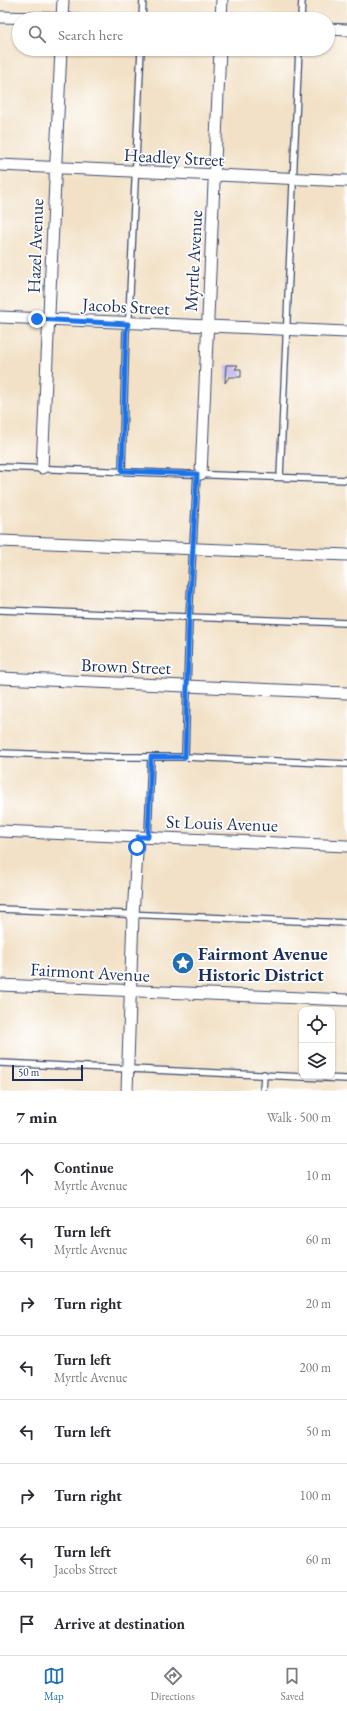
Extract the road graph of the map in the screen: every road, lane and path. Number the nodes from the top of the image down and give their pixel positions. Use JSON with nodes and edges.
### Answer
{"nodes":[{"id":1,"x":63,"y":0,"type":"edge"},
{"id":2,"x":143,"y":0,"type":"edge"},
{"id":3,"x":222,"y":0,"type":"edge"},
{"id":4,"x":302,"y":0,"type":"edge"},
{"id":5,"x":62,"y":12,"type":"edge"},
{"id":6,"x":142,"y":12,"type":"edge"},
{"id":7,"x":221,"y":12,"type":"edge"},
{"id":8,"x":301,"y":12,"type":"edge"},
{"id":9,"x":0,"y":17,"type":"edge"},
{"id":10,"x":12,"y":17,"type":"edge"},
{"id":11,"x":335,"y":30,"type":"edge"},
{"id":12,"x":347,"y":30,"type":"edge"},
{"id":13,"x":61,"y":56,"type":"edge"},
{"id":14,"x":141,"y":56,"type":"edge"},
{"id":15,"x":220,"y":56,"type":"edge"},
{"id":16,"x":299,"y":56,"type":"edge"},
{"id":17,"x":0,"y":165,"type":"edge"},
{"id":18,"x":55,"y":168,"type":"junction"},
{"id":19,"x":134,"y":172,"type":"junction"},
{"id":20,"x":214,"y":176,"type":"junction"},
{"id":21,"x":292,"y":179,"type":"junction"},
{"id":22,"x":347,"y":182,"type":"edge"},
{"id":23,"x":0,"y":317,"type":"edge"},
{"id":24,"x":50,"y":320,"type":"junction"},
{"id":25,"x":128,"y":324,"type":"junction"},
{"id":26,"x":207,"y":327,"type":"junction"},
{"id":27,"x":287,"y":330,"type":"junction"},
{"id":28,"x":347,"y":332,"type":"edge"},
{"id":29,"x":0,"y":467,"type":"edge"},
{"id":30,"x":42,"y":468,"type":"junction"},
{"id":31,"x":122,"y":471,"type":"junction"},
{"id":32,"x":199,"y":474,"type":"junction"},
{"id":33,"x":280,"y":477,"type":"junction"},
{"id":34,"x":347,"y":480,"type":"edge"},
{"id":35,"x":0,"y":541,"type":"edge"},
{"id":36,"x":193,"y":548,"type":"junction"},
{"id":37,"x":347,"y":555,"type":"edge"},
{"id":38,"x":0,"y":610,"type":"edge"},
{"id":39,"x":189,"y":618,"type":"junction"},
{"id":40,"x":347,"y":623,"type":"edge"},
{"id":41,"x":0,"y":678,"type":"edge"},
{"id":42,"x":188,"y":686,"type":"junction"},
{"id":43,"x":347,"y":692,"type":"edge"},
{"id":44,"x":0,"y":753,"type":"edge"},
{"id":45,"x":151,"y":757,"type":"junction"},
{"id":46,"x":185,"y":757,"type":"junction"},
{"id":47,"x":347,"y":764,"type":"edge"},
{"id":48,"x":0,"y":831,"type":"edge"},
{"id":49,"x":143,"y":837,"type":"junction"},
{"id":50,"x":347,"y":846,"type":"edge"},
{"id":51,"x":0,"y":909,"type":"edge"},
{"id":52,"x":133,"y":914,"type":"junction"},
{"id":53,"x":347,"y":923,"type":"edge"},
{"id":54,"x":0,"y":985,"type":"edge"},
{"id":55,"x":131,"y":990,"type":"junction"},
{"id":56,"x":347,"y":1000,"type":"edge"},
{"id":57,"x":0,"y":1063,"type":"edge"},
{"id":58,"x":128,"y":1068,"type":"junction"},
{"id":59,"x":264,"y":1074,"type":"junction"},
{"id":60,"x":347,"y":1079,"type":"edge"},
{"id":61,"x":127,"y":1091,"type":"edge"},
{"id":62,"x":263,"y":1091,"type":"edge"}],
"edges":[{"from":1,"to":5,"type":"street"},
{"from":2,"to":6,"type":"lane"},
{"from":3,"to":7,"type":"street"},
{"from":4,"to":8,"type":"lane"},
{"from":9,"to":10,"type":"street"},
{"from":11,"to":12,"type":"street"},
{"from":13,"to":18,"type":"street","name":"Hazel Avenue"},
{"from":14,"to":19,"type":"lane"},
{"from":15,"to":20,"type":"street","name":"Myrtle Avenue"},
{"from":16,"to":21,"type":"lane"},
{"from":17,"to":18,"type":"street","name":"Headley Street"},
{"from":18,"to":19,"type":"street","name":"Headley Street"},
{"from":18,"to":24,"type":"street","name":"Hazel Avenue"},
{"from":19,"to":20,"type":"street","name":"Headley Street"},
{"from":19,"to":25,"type":"lane"},
{"from":20,"to":21,"type":"street","name":"Headley Street"},
{"from":20,"to":26,"type":"street","name":"Myrtle Avenue"},
{"from":21,"to":22,"type":"street","name":"Headley Street"},
{"from":21,"to":27,"type":"lane"},
{"from":23,"to":24,"type":"street","name":"Jacobs Street"},
{"from":24,"to":25,"type":"street","name":"Jacobs Street"},
{"from":24,"to":30,"type":"street","name":"Hazel Avenue"},
{"from":25,"to":26,"type":"street","name":"Jacobs Street"},
{"from":25,"to":31,"type":"lane"},
{"from":26,"to":27,"type":"street","name":"Jacobs Street"},
{"from":26,"to":32,"type":"street","name":"Myrtle Avenue"},
{"from":27,"to":28,"type":"street","name":"Jacobs Street"},
{"from":27,"to":33,"type":"lane"},
{"from":29,"to":30,"type":"lane"},
{"from":30,"to":31,"type":"lane"},
{"from":31,"to":32,"type":"lane"},
{"from":32,"to":33,"type":"lane"},
{"from":32,"to":36,"type":"lane","name":"Myrtle Avenue"},
{"from":33,"to":34,"type":"lane"},
{"from":35,"to":36,"type":"street"},
{"from":36,"to":37,"type":"street"},
{"from":36,"to":39,"type":"lane","name":"Myrtle Avenue"},
{"from":38,"to":39,"type":"lane"},
{"from":39,"to":40,"type":"lane"},
{"from":39,"to":42,"type":"lane","name":"Myrtle Avenue"},
{"from":41,"to":42,"type":"street","name":"Brown Street"},
{"from":42,"to":43,"type":"street","name":"Brown Street"},
{"from":42,"to":46,"type":"lane","name":"Myrtle Avenue"},
{"from":44,"to":45,"type":"lane"},
{"from":45,"to":46,"type":"lane"},
{"from":45,"to":49,"type":"lane"},
{"from":46,"to":47,"type":"lane"},
{"from":48,"to":49,"type":"street","name":"St Louis Avenue"},
{"from":49,"to":50,"type":"street","name":"St Louis Avenue"},
{"from":49,"to":52,"type":"street"},
{"from":51,"to":52,"type":"lane"},
{"from":52,"to":53,"type":"lane"},
{"from":52,"to":55,"type":"street"},
{"from":54,"to":55,"type":"street","name":"Fairmont Avenue"},
{"from":55,"to":56,"type":"street","name":"Fairmont Avenue"},
{"from":55,"to":58,"type":"street"},
{"from":57,"to":58,"type":"lane"},
{"from":58,"to":59,"type":"lane"},
{"from":58,"to":61,"type":"street"},
{"from":59,"to":60,"type":"lane"},
{"from":59,"to":62,"type":"lane"}]}
